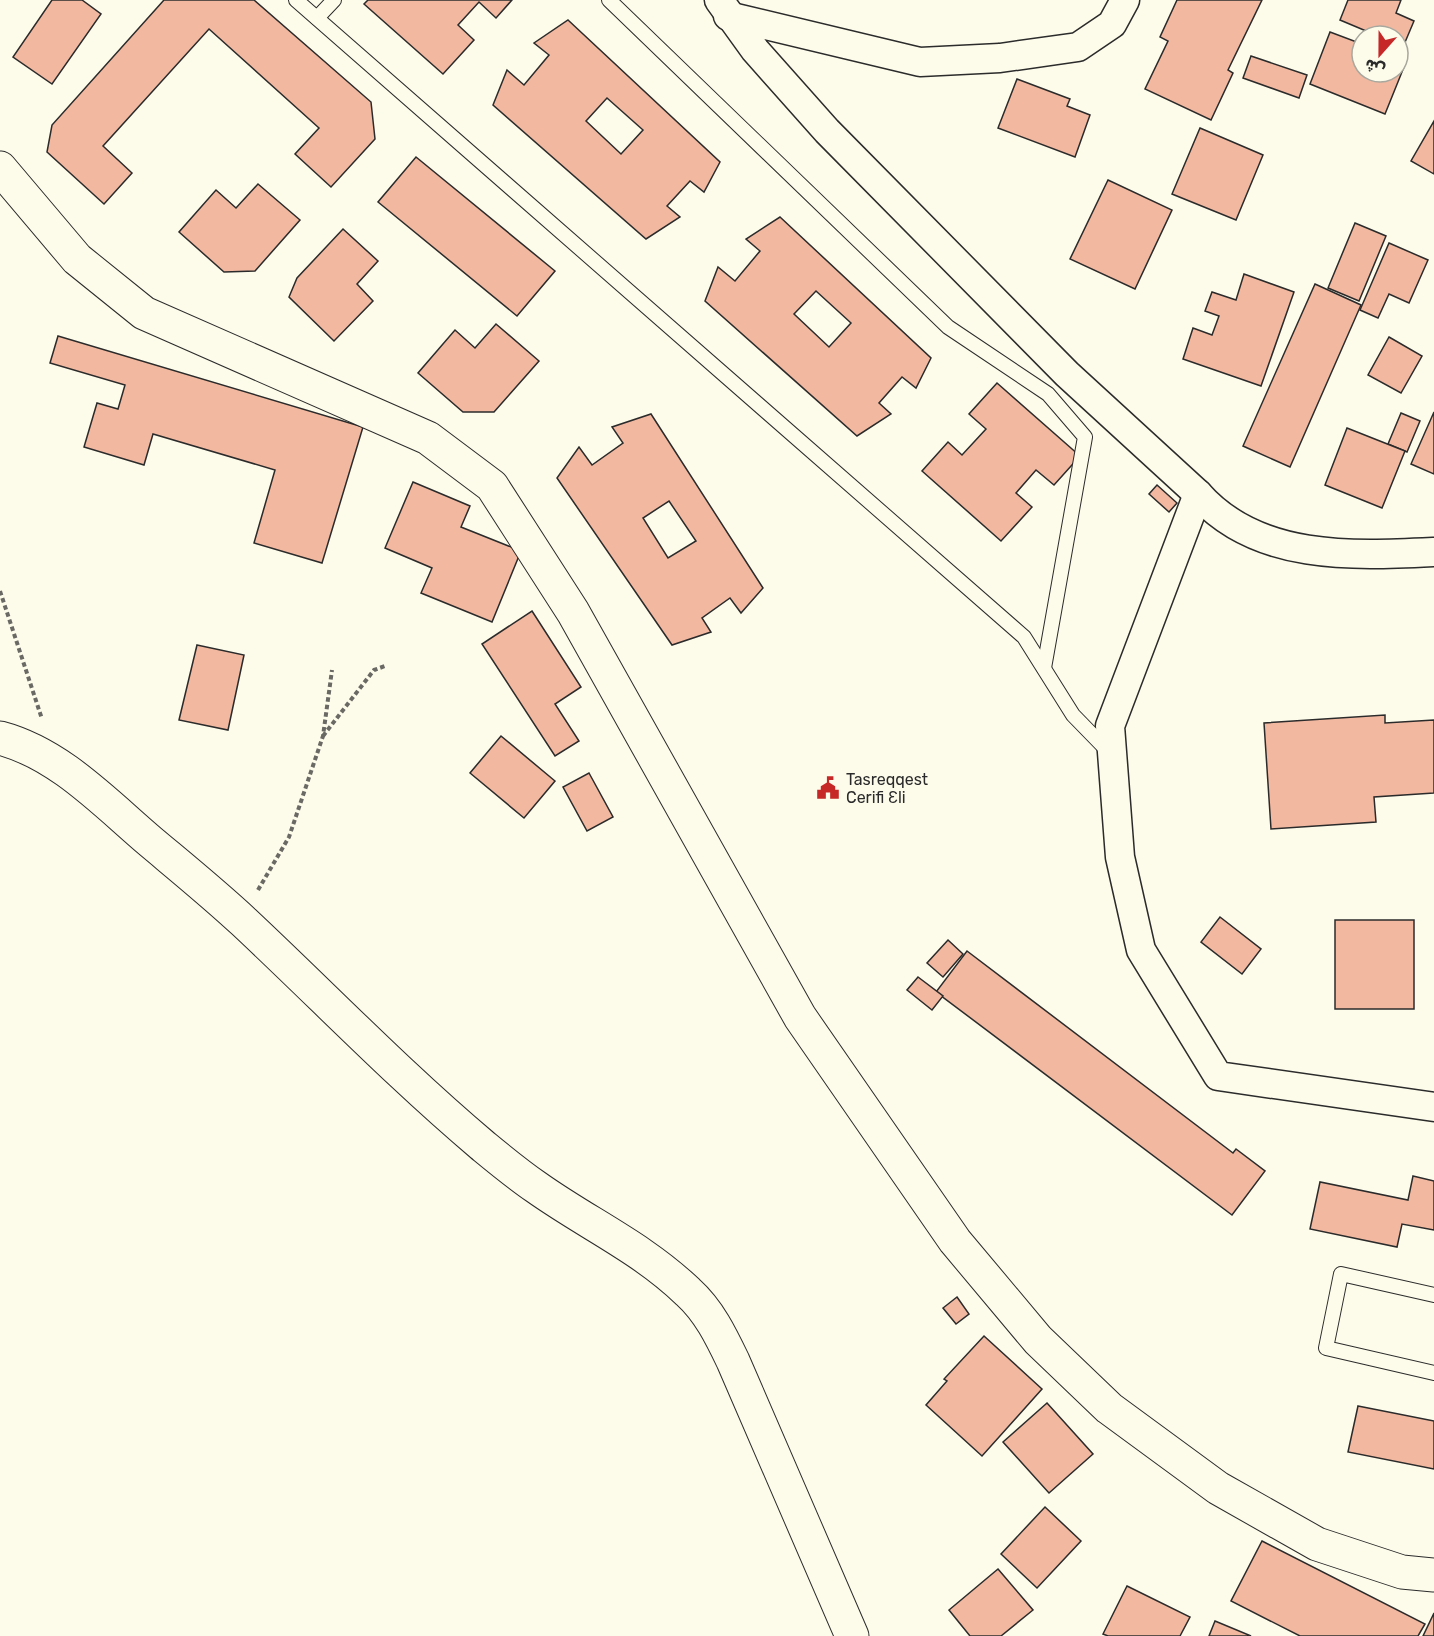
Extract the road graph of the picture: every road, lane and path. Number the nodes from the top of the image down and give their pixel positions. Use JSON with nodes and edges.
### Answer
{"nodes":[{"id":1,"x":296,"y":0,"type":"edge"},
{"id":2,"x":334,"y":0,"type":"edge"},
{"id":3,"x":609,"y":0,"type":"edge"},
{"id":4,"x":1125,"y":0,"type":"edge"},
{"id":5,"x":724,"y":8,"type":"edge"},
{"id":6,"x":317,"y":18,"type":"junction"},
{"id":7,"x":0,"y":168,"type":"edge"},
{"id":8,"x":1198,"y":494,"type":"junction"},
{"id":9,"x":1434,"y":552,"type":"edge"},
{"id":10,"x":0,"y":591,"type":"edge"},
{"id":11,"x":385,"y":666,"type":"dead end"},
{"id":12,"x":1044,"y":668,"type":"junction"},
{"id":13,"x":332,"y":670,"type":"dead end"},
{"id":14,"x":323,"y":736,"type":"junction"},
{"id":15,"x":0,"y":738,"type":"edge"},
{"id":16,"x":1113,"y":756,"type":"junction"},
{"id":17,"x":55,"y":762,"type":"junction"},
{"id":18,"x":242,"y":920,"type":"junction"},
{"id":19,"x":1434,"y":1107,"type":"edge"},
{"id":20,"x":1434,"y":1295,"type":"edge"},
{"id":21,"x":1434,"y":1373,"type":"edge"},
{"id":22,"x":1434,"y":1575,"type":"edge"},
{"id":23,"x":852,"y":1636,"type":"edge"}],
"edges":[{"from":1,"to":6,"type":"lane"},
{"from":2,"to":6,"type":"lane"},
{"from":3,"to":12,"type":"lane"},
{"from":4,"to":5,"type":"street"},
{"from":5,"to":8,"type":"street"},
{"from":6,"to":12,"type":"lane"},
{"from":7,"to":22,"type":"main road"},
{"from":8,"to":9,"type":"street"},
{"from":8,"to":16,"type":"street"},
{"from":10,"to":17,"type":"path"},
{"from":11,"to":14,"type":"path"},
{"from":12,"to":16,"type":"lane"},
{"from":13,"to":14,"type":"path"},
{"from":14,"to":18,"type":"path"},
{"from":15,"to":17,"type":"main road"},
{"from":16,"to":19,"type":"street"},
{"from":17,"to":18,"type":"main road"},
{"from":18,"to":23,"type":"main road"},
{"from":20,"to":21,"type":"lane"}]}
